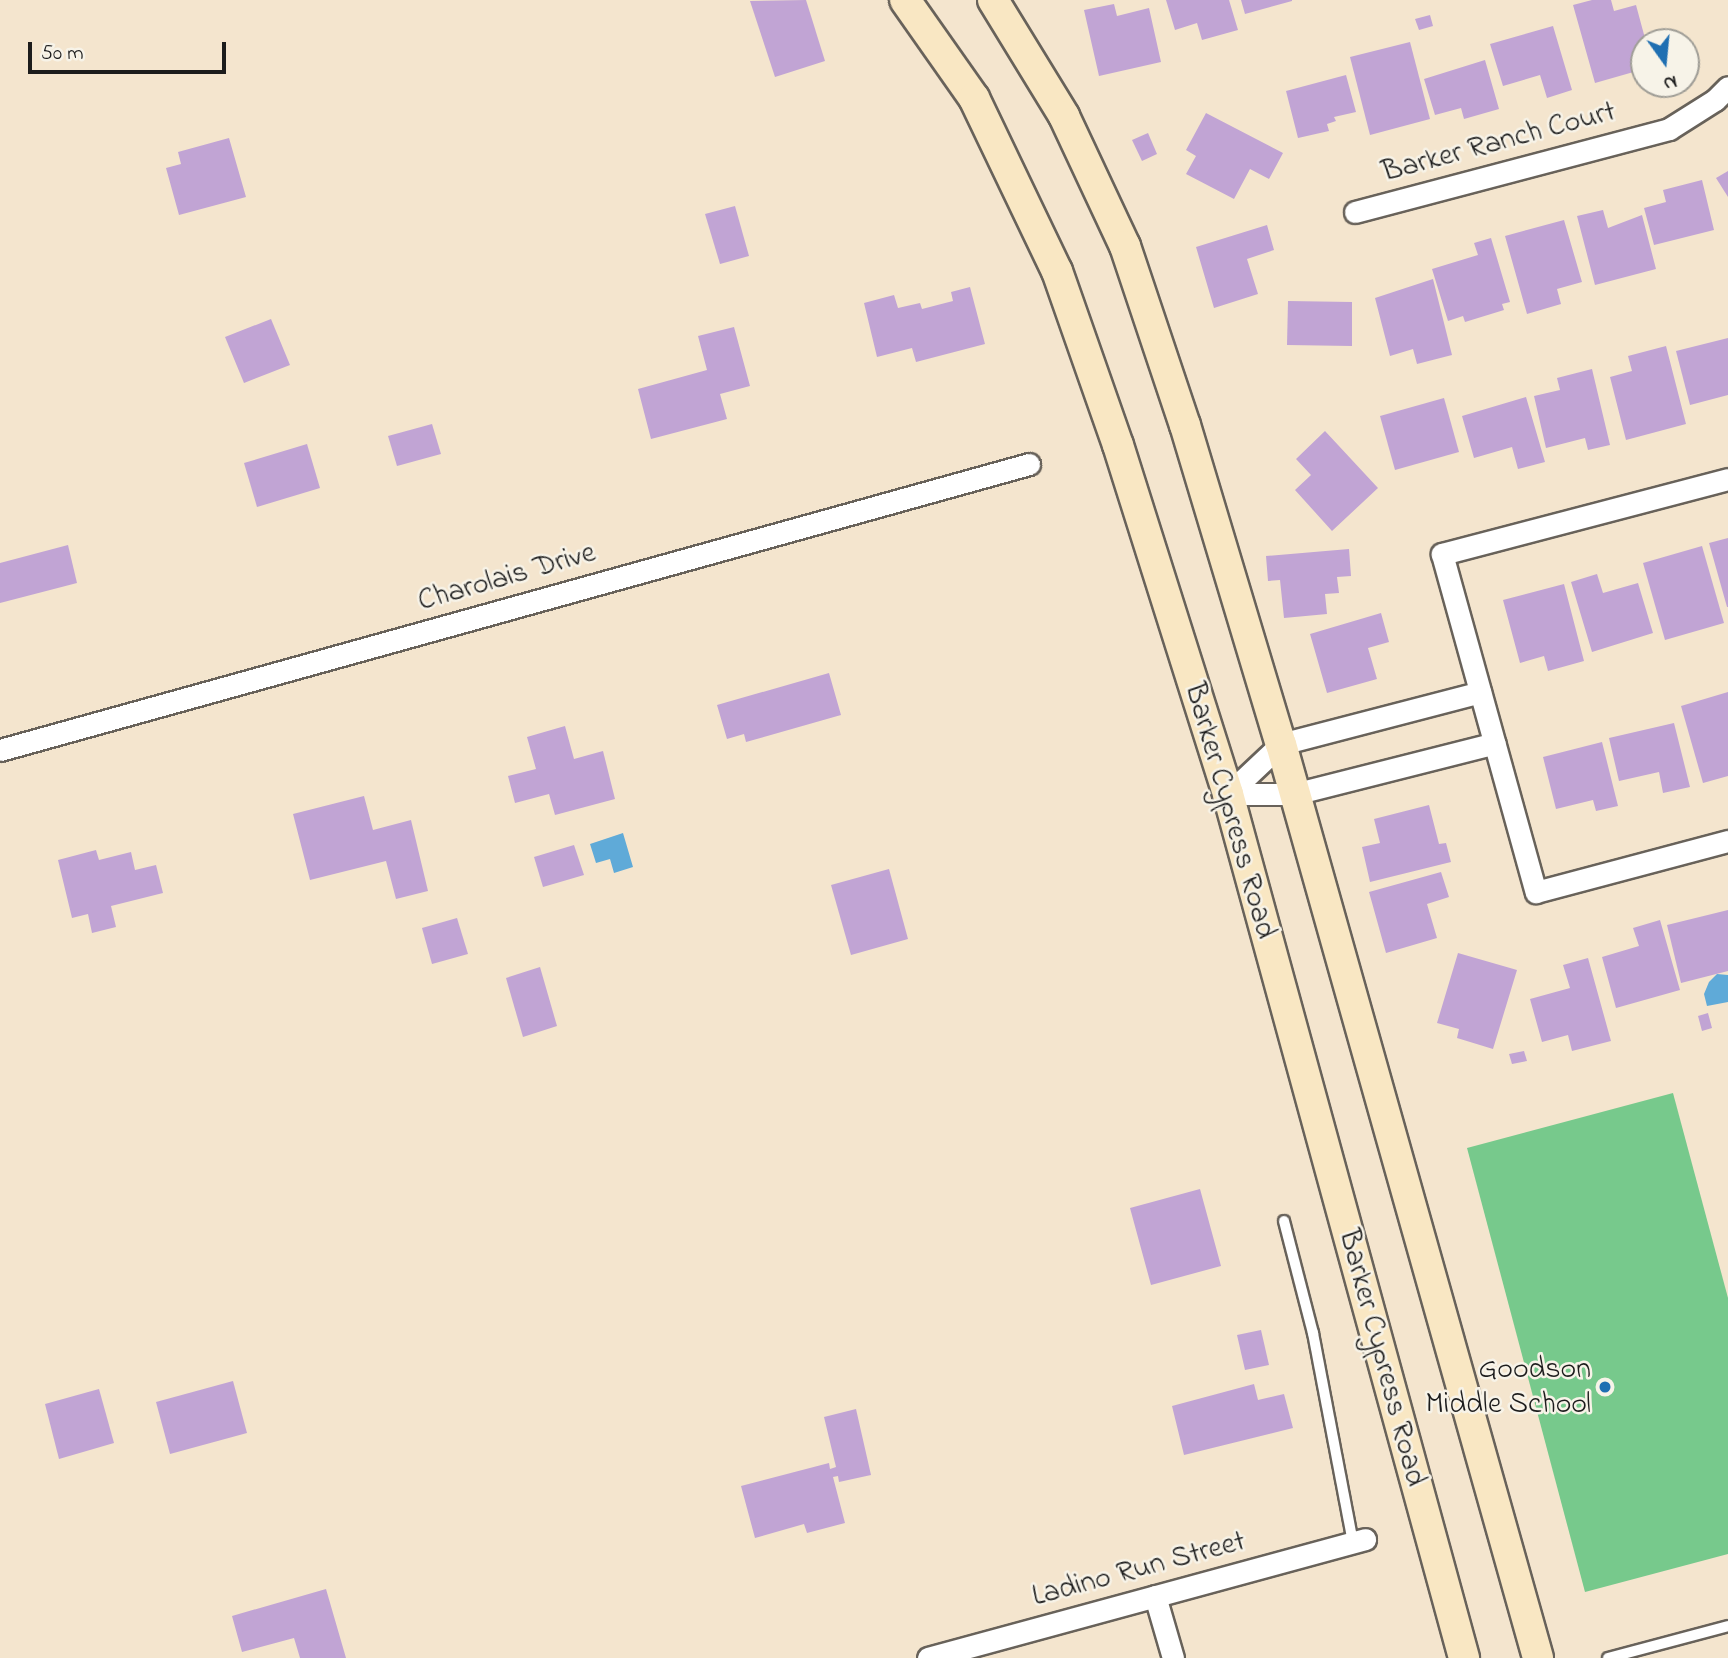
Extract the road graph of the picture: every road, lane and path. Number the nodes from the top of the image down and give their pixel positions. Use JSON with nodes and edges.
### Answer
{"nodes":[{"id":1,"x":905,"y":0,"type":"edge"},
{"id":2,"x":993,"y":0,"type":"edge"},
{"id":3,"x":1728,"y":87,"type":"edge"},
{"id":4,"x":1355,"y":212,"type":"dead end"},
{"id":5,"x":1029,"y":464,"type":"dead end"},
{"id":6,"x":1728,"y":479,"type":"edge"},
{"id":7,"x":1480,"y":692,"type":"junction"},
{"id":8,"x":1494,"y":743,"type":"junction"},
{"id":9,"x":1281,"y":744,"type":"junction"},
{"id":10,"x":0,"y":751,"type":"edge"},
{"id":11,"x":1227,"y":794,"type":"junction"},
{"id":12,"x":1294,"y":794,"type":"junction"},
{"id":13,"x":1728,"y":841,"type":"edge"},
{"id":14,"x":1284,"y":1221,"type":"dead end"},
{"id":15,"x":1359,"y":1541,"type":"joint"},
{"id":16,"x":1155,"y":1595,"type":"junction"},
{"id":17,"x":1728,"y":1626,"type":"edge"},
{"id":18,"x":928,"y":1658,"type":"edge"},
{"id":19,"x":1173,"y":1658,"type":"edge"},
{"id":20,"x":1464,"y":1658,"type":"edge"},
{"id":21,"x":1538,"y":1658,"type":"edge"},
{"id":22,"x":1608,"y":1658,"type":"edge"}],
"edges":[{"from":1,"to":11,"type":"main road","name":"Barker Cypress Road"},
{"from":2,"to":9,"type":"main road"},
{"from":3,"to":4,"type":"street","name":"Barker Ranch Court"},
{"from":5,"to":10,"type":"street","name":"Charolais Drive"},
{"from":6,"to":7,"type":"street"},
{"from":7,"to":8,"type":"street"},
{"from":7,"to":9,"type":"street"},
{"from":8,"to":12,"type":"street"},
{"from":8,"to":13,"type":"street"},
{"from":9,"to":11,"type":"street"},
{"from":9,"to":12,"type":"main road"},
{"from":11,"to":12,"type":"street"},
{"from":11,"to":20,"type":"main road","name":"Barker Cypress Road"},
{"from":12,"to":21,"type":"main road"},
{"from":14,"to":15,"type":"lane"},
{"from":15,"to":16,"type":"street","name":"Ladino Run Street"},
{"from":16,"to":18,"type":"street","name":"Ladino Run Street"},
{"from":16,"to":19,"type":"street"},
{"from":17,"to":22,"type":"lane"}]}
